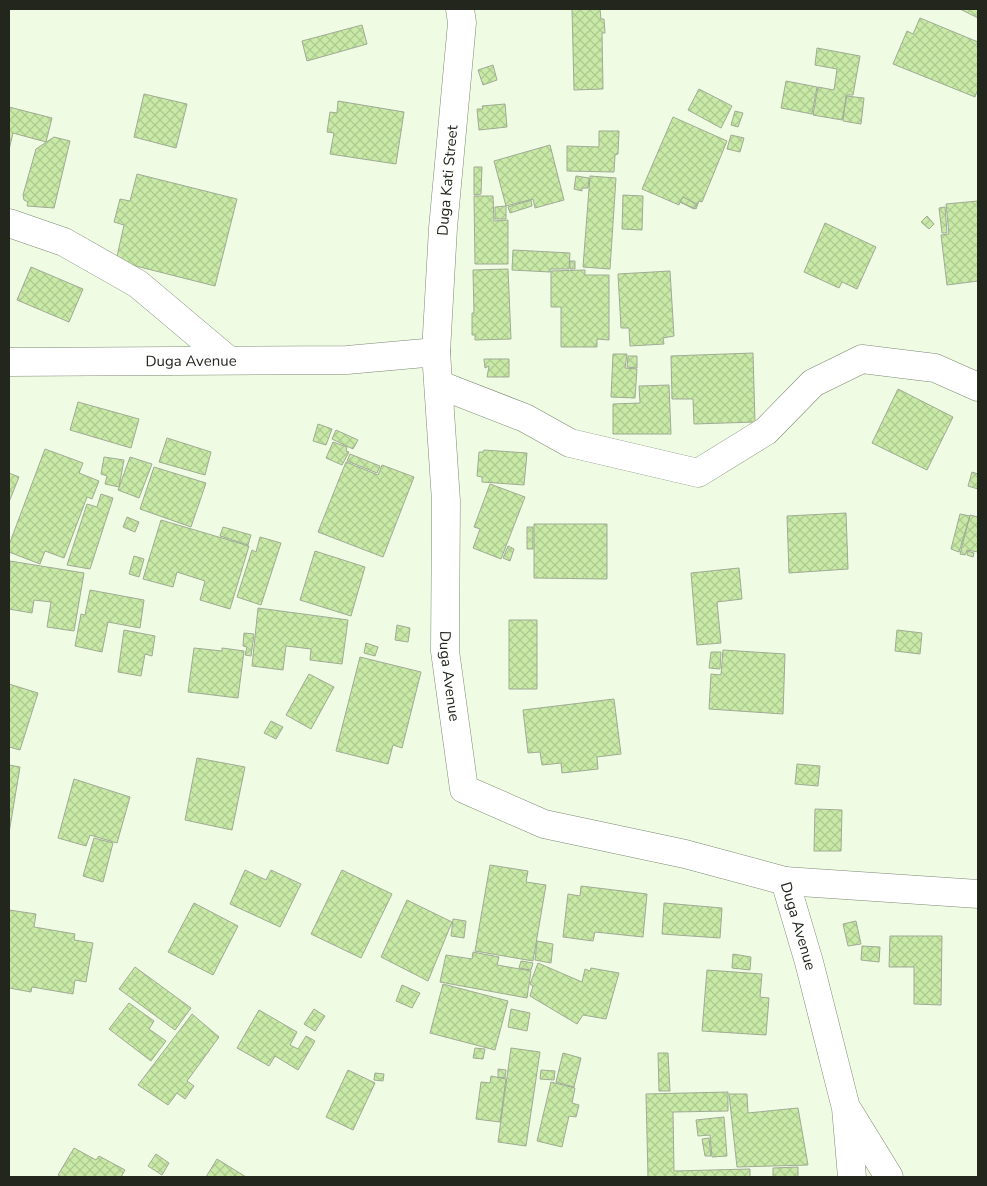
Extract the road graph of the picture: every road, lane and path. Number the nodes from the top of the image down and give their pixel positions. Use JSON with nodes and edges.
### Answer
{"nodes":[{"id":1,"x":460,"y":9,"type":"edge"},
{"id":2,"x":9,"y":223,"type":"edge"},
{"id":3,"x":436,"y":352,"type":"junction"},
{"id":4,"x":227,"y":359,"type":"junction"},
{"id":5,"x":9,"y":362,"type":"edge"},
{"id":6,"x":440,"y":384,"type":"junction"},
{"id":7,"x":978,"y":387,"type":"edge"},
{"id":8,"x":784,"y":881,"type":"junction"},
{"id":9,"x":978,"y":894,"type":"edge"},
{"id":10,"x":846,"y":1108,"type":"junction"},
{"id":11,"x":852,"y":1177,"type":"edge"},
{"id":12,"x":889,"y":1177,"type":"edge"}],
"edges":[{"from":1,"to":3,"type":"street","name":"Duga Kati Street"},
{"from":2,"to":4,"type":"street"},
{"from":3,"to":4,"type":"street","name":"Duga Avenue"},
{"from":3,"to":6,"type":"street","name":"Duga Avenue"},
{"from":4,"to":5,"type":"street","name":"Duga Avenue"},
{"from":6,"to":7,"type":"street"},
{"from":6,"to":8,"type":"street","name":"Duga Avenue"},
{"from":8,"to":9,"type":"street"},
{"from":8,"to":10,"type":"street","name":"Duga Avenue"},
{"from":10,"to":11,"type":"street","name":"Duga Avenue"},
{"from":10,"to":12,"type":"street"}]}
